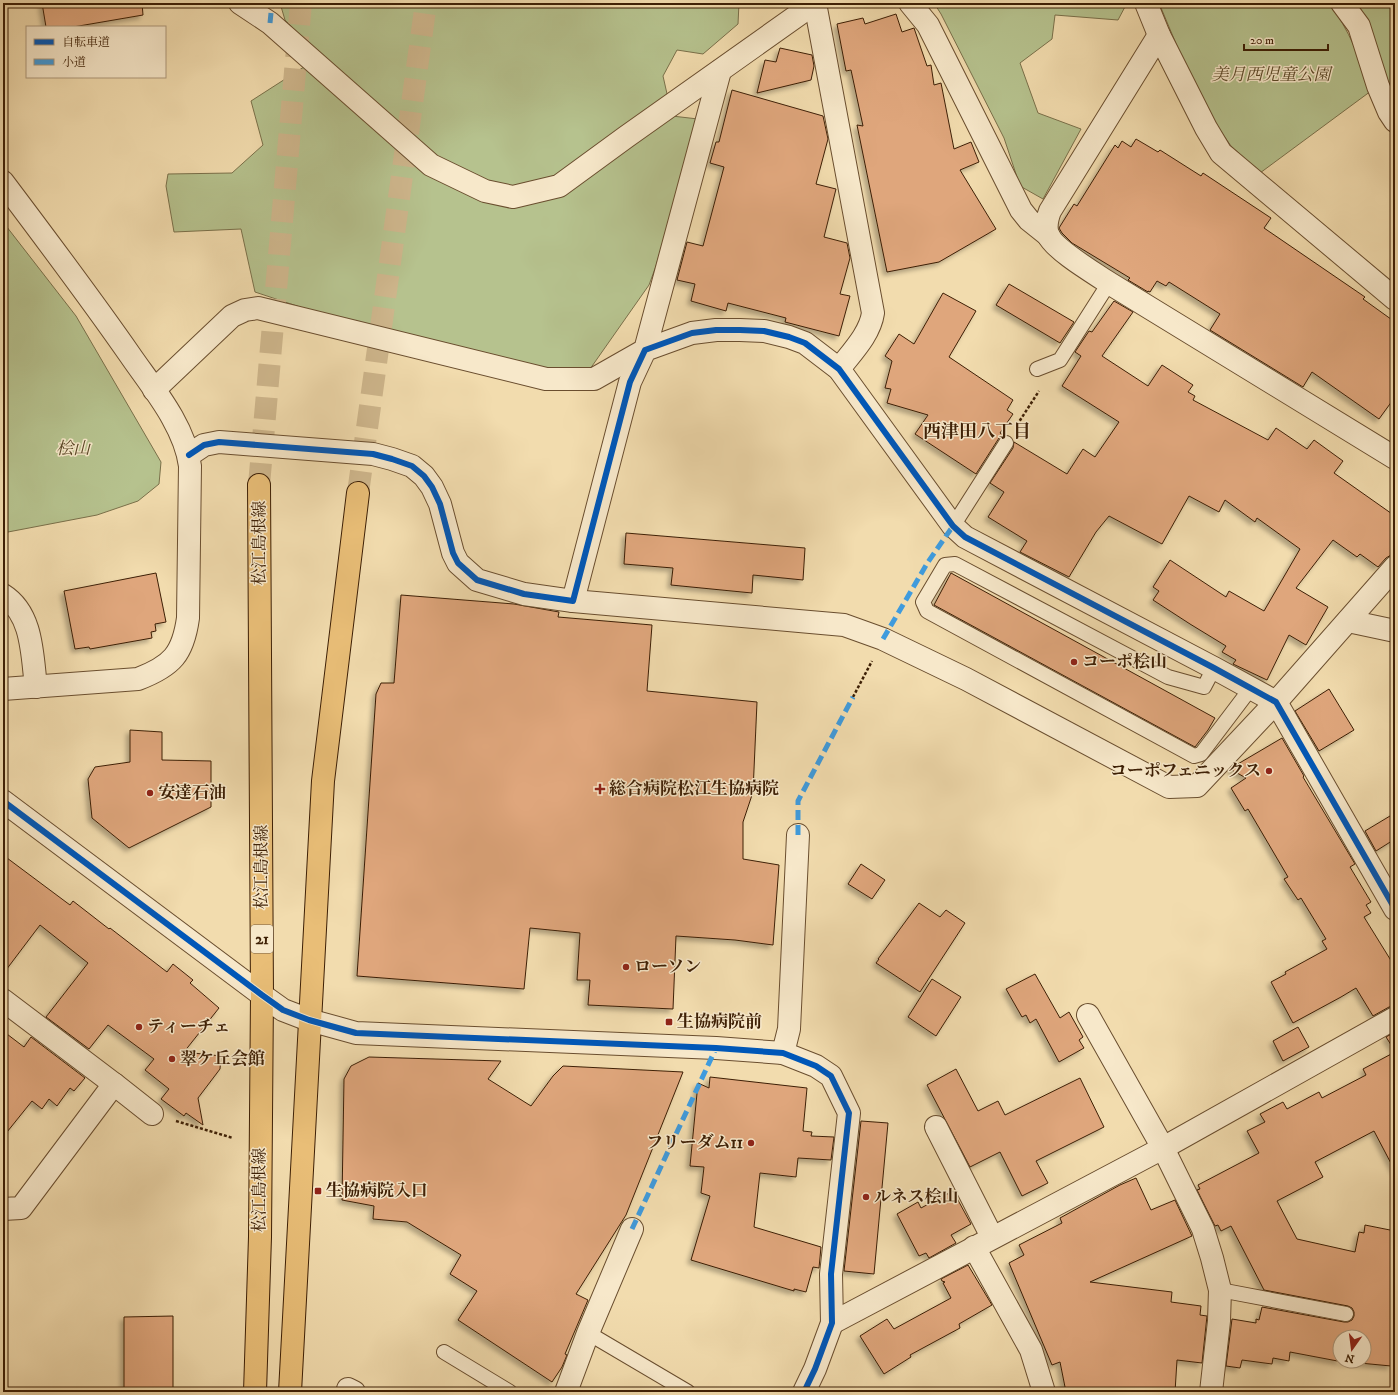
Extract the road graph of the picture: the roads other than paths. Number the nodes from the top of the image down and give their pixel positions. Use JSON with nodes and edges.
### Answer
{"nodes":[{"id":1,"x":240,"y":3,"type":"edge"},
{"id":2,"x":815,"y":3,"type":"edge"},
{"id":3,"x":910,"y":3,"type":"edge"},
{"id":4,"x":1146,"y":3,"type":"edge"},
{"id":5,"x":1342,"y":3,"type":"edge"},
{"id":6,"x":1159,"y":35,"type":"junction"},
{"id":7,"x":720,"y":71,"type":"junction"},
{"id":8,"x":1395,"y":121,"type":"edge"},
{"id":9,"x":3,"y":182,"type":"edge"},
{"id":10,"x":1049,"y":236,"type":"junction"},
{"id":11,"x":1109,"y":283,"type":"junction"},
{"id":12,"x":1395,"y":299,"type":"edge"},
{"id":13,"x":645,"y":350,"type":"junction"},
{"id":14,"x":839,"y":369,"type":"junction"},
{"id":15,"x":1037,"y":369,"type":"dead end"},
{"id":16,"x":154,"y":390,"type":"junction"},
{"id":17,"x":1006,"y":443,"type":"road end"},
{"id":18,"x":189,"y":455,"type":"junction"},
{"id":19,"x":1395,"y":458,"type":"edge"},
{"id":20,"x":259,"y":485,"type":"tunnel mouth"},
{"id":21,"x":358,"y":493,"type":"tunnel mouth"},
{"id":22,"x":953,"y":526,"type":"junction"},
{"id":23,"x":1395,"y":568,"type":"edge"},
{"id":24,"x":3,"y":595,"type":"edge"},
{"id":25,"x":573,"y":601,"type":"junction"},
{"id":26,"x":1348,"y":621,"type":"junction"},
{"id":27,"x":1395,"y":631,"type":"edge"},
{"id":28,"x":1214,"y":668,"type":"junction"},
{"id":29,"x":36,"y":687,"type":"junction"},
{"id":30,"x":1251,"y":688,"type":"junction"},
{"id":31,"x":3,"y":689,"type":"edge"},
{"id":32,"x":1276,"y":702,"type":"junction"},
{"id":33,"x":3,"y":801,"type":"edge"},
{"id":34,"x":798,"y":835,"type":"dead end"},
{"id":35,"x":1395,"y":909,"type":"edge"},
{"id":36,"x":262,"y":995,"type":"junction"},
{"id":37,"x":3,"y":1000,"type":"edge"},
{"id":38,"x":1088,"y":1014,"type":"dead end"},
{"id":39,"x":1395,"y":1018,"type":"edge"},
{"id":40,"x":309,"y":1020,"type":"junction"},
{"id":41,"x":783,"y":1053,"type":"junction"},
{"id":42,"x":114,"y":1084,"type":"junction"},
{"id":43,"x":152,"y":1114,"type":"road end"},
{"id":44,"x":936,"y":1127,"type":"dead end"},
{"id":45,"x":1163,"y":1148,"type":"junction"},
{"id":46,"x":3,"y":1194,"type":"edge"},
{"id":47,"x":12,"y":1208,"type":"edge"},
{"id":48,"x":632,"y":1229,"type":"dead end"},
{"id":49,"x":983,"y":1242,"type":"junction"},
{"id":50,"x":1220,"y":1290,"type":"junction"},
{"id":51,"x":1346,"y":1314,"type":"dead end"},
{"id":52,"x":832,"y":1323,"type":"junction"},
{"id":53,"x":588,"y":1332,"type":"junction"},
{"id":54,"x":444,"y":1352,"type":"dead end"},
{"id":55,"x":255,"y":1392,"type":"edge"},
{"id":56,"x":290,"y":1392,"type":"edge"},
{"id":57,"x":510,"y":1392,"type":"edge"},
{"id":58,"x":566,"y":1392,"type":"edge"},
{"id":59,"x":688,"y":1392,"type":"edge"},
{"id":60,"x":804,"y":1392,"type":"edge"},
{"id":61,"x":1044,"y":1392,"type":"edge"},
{"id":62,"x":1211,"y":1392,"type":"edge"}],
"edges":[{"from":1,"to":7,"type":"street"},
{"from":2,"to":7,"type":"street"},
{"from":2,"to":14,"type":"street"},
{"from":3,"to":10,"type":"street"},
{"from":4,"to":6,"type":"street"},
{"from":5,"to":8,"type":"street"},
{"from":6,"to":10,"type":"street"},
{"from":6,"to":12,"type":"street"},
{"from":7,"to":13,"type":"street"},
{"from":9,"to":16,"type":"street"},
{"from":10,"to":11,"type":"street"},
{"from":11,"to":15,"type":"lane"},
{"from":11,"to":19,"type":"street"},
{"from":13,"to":14,"type":"street"},
{"from":13,"to":16,"type":"street"},
{"from":13,"to":25,"type":"street"},
{"from":14,"to":22,"type":"street"},
{"from":16,"to":18,"type":"street"},
{"from":17,"to":22,"type":"lane"},
{"from":18,"to":25,"type":"street"},
{"from":18,"to":29,"type":"street"},
{"from":20,"to":36,"type":"main road","name":"松江島根線","number":"21"},
{"from":21,"to":40,"type":"main road"},
{"from":22,"to":28,"type":"street"},
{"from":23,"to":26,"type":"street"},
{"from":24,"to":29,"type":"street"},
{"from":25,"to":32,"type":"street"},
{"from":26,"to":27,"type":"street"},
{"from":26,"to":32,"type":"street"},
{"from":28,"to":30,"type":"street"},
{"from":28,"to":30,"type":"lane"},
{"from":29,"to":31,"type":"street"},
{"from":30,"to":32,"type":"street"},
{"from":32,"to":35,"type":"street"},
{"from":33,"to":36,"type":"street"},
{"from":34,"to":41,"type":"street"},
{"from":36,"to":40,"type":"street"},
{"from":36,"to":55,"type":"main road","name":"松江島根線","number":"21"},
{"from":37,"to":42,"type":"street"},
{"from":38,"to":45,"type":"street"},
{"from":39,"to":45,"type":"street"},
{"from":40,"to":41,"type":"street"},
{"from":40,"to":56,"type":"main road"},
{"from":41,"to":52,"type":"street"},
{"from":42,"to":43,"type":"street"},
{"from":42,"to":47,"type":"street"},
{"from":44,"to":49,"type":"street"},
{"from":45,"to":49,"type":"street"},
{"from":45,"to":50,"type":"street"},
{"from":46,"to":47,"type":"street"},
{"from":48,"to":53,"type":"street"},
{"from":49,"to":52,"type":"street"},
{"from":49,"to":61,"type":"street"},
{"from":50,"to":51,"type":"lane"},
{"from":50,"to":62,"type":"street"},
{"from":52,"to":60,"type":"street"},
{"from":53,"to":58,"type":"street"},
{"from":53,"to":59,"type":"lane"},
{"from":54,"to":57,"type":"lane"}]}
